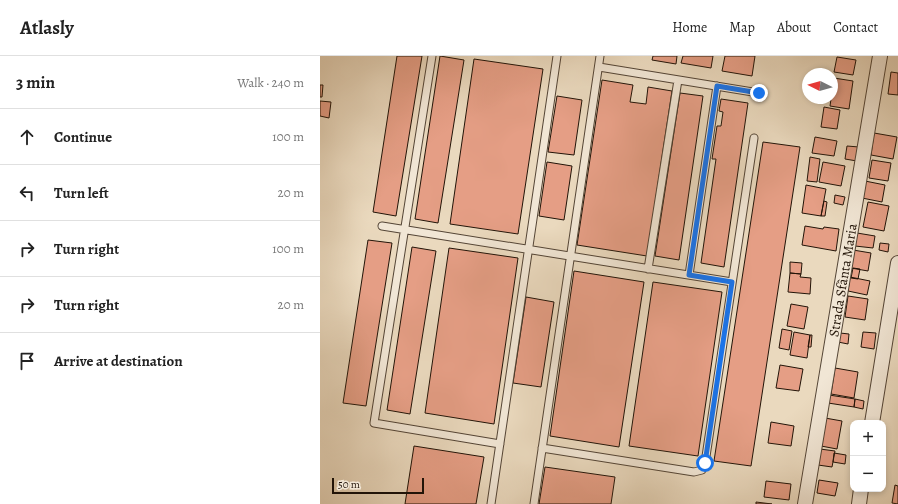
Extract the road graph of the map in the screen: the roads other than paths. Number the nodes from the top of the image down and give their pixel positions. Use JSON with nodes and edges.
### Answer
{"nodes":[{"id":1,"x":432,"y":56,"type":"edge"},
{"id":2,"x":556,"y":56,"type":"edge"},
{"id":3,"x":600,"y":56,"type":"edge"},
{"id":4,"x":880,"y":56,"type":"edge"},
{"id":5,"x":599,"y":67,"type":"junction"},
{"id":6,"x":678,"y":80,"type":"junction"},
{"id":7,"x":717,"y":86,"type":"junction"},
{"id":8,"x":759,"y":93,"type":"dead end"},
{"id":9,"x":754,"y":138,"type":"dead end"},
{"id":10,"x":382,"y":226,"type":"dead end"},
{"id":11,"x":404,"y":229,"type":"junction"},
{"id":12,"x":528,"y":249,"type":"junction"},
{"id":13,"x":571,"y":256,"type":"junction"},
{"id":14,"x":898,"y":263,"type":"edge"},
{"id":15,"x":648,"y":269,"type":"junction"},
{"id":16,"x":689,"y":275,"type":"junction"},
{"id":17,"x":732,"y":282,"type":"junction"},
{"id":18,"x":872,"y":420,"type":"edge"},
{"id":19,"x":500,"y":444,"type":"junction"},
{"id":20,"x":542,"y":448,"type":"junction"},
{"id":21,"x":861,"y":492,"type":"edge"},
{"id":22,"x":490,"y":504,"type":"edge"},
{"id":23,"x":534,"y":504,"type":"edge"},
{"id":24,"x":805,"y":504,"type":"edge"},
{"id":25,"x":859,"y":504,"type":"edge"}],
"edges":[{"from":1,"to":11,"type":"lane"},
{"from":2,"to":12,"type":"lane"},
{"from":3,"to":5,"type":"lane"},
{"from":4,"to":24,"type":"street","name":"Strada Sfânta Maria"},
{"from":5,"to":6,"type":"lane"},
{"from":5,"to":13,"type":"lane"},
{"from":6,"to":7,"type":"lane"},
{"from":6,"to":15,"type":"lane"},
{"from":7,"to":8,"type":"lane"},
{"from":7,"to":16,"type":"lane"},
{"from":9,"to":17,"type":"lane"},
{"from":10,"to":11,"type":"lane"},
{"from":11,"to":12,"type":"lane"},
{"from":11,"to":19,"type":"lane"},
{"from":12,"to":13,"type":"lane"},
{"from":12,"to":19,"type":"lane"},
{"from":13,"to":15,"type":"lane"},
{"from":13,"to":20,"type":"lane"},
{"from":14,"to":18,"type":"street"},
{"from":15,"to":16,"type":"lane"},
{"from":16,"to":17,"type":"lane"},
{"from":17,"to":20,"type":"lane"},
{"from":19,"to":22,"type":"lane"},
{"from":20,"to":23,"type":"lane"},
{"from":21,"to":25,"type":"street"}]}
